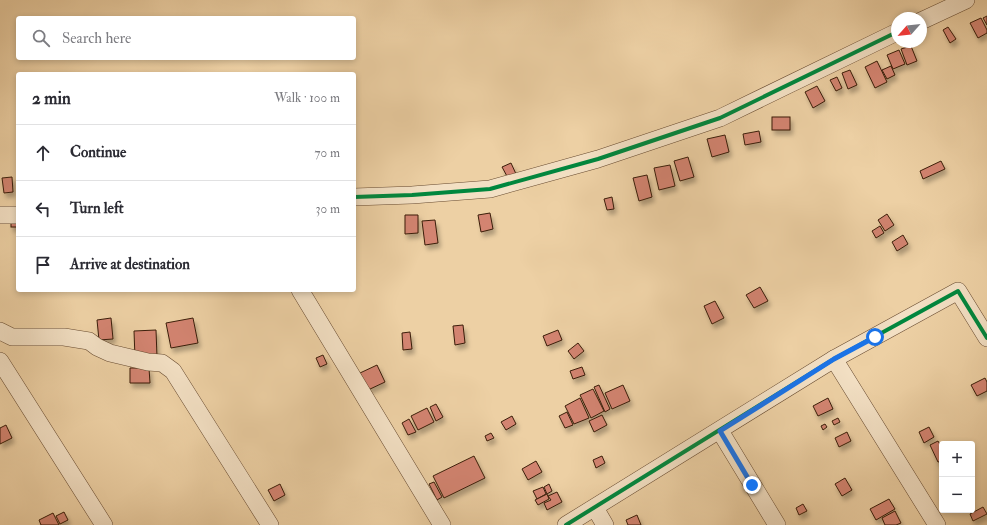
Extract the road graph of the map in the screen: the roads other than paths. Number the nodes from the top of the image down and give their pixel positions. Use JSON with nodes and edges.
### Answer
{"nodes":[{"id":1,"x":966,"y":0,"type":"edge"},
{"id":2,"x":927,"y":18,"type":"edge"},
{"id":3,"x":891,"y":35,"type":"edge"},
{"id":4,"x":356,"y":197,"type":"edge"},
{"id":5,"x":0,"y":215,"type":"edge"},
{"id":6,"x":16,"y":215,"type":"edge"},
{"id":7,"x":301,"y":292,"type":"edge"},
{"id":8,"x":0,"y":331,"type":"edge"},
{"id":9,"x":987,"y":338,"type":"edge"},
{"id":10,"x":834,"y":359,"type":"junction"},
{"id":11,"x":0,"y":361,"type":"edge"},
{"id":12,"x":720,"y":431,"type":"junction"},
{"id":13,"x":594,"y":508,"type":"junction"},
{"id":14,"x":104,"y":525,"type":"edge"},
{"id":15,"x":270,"y":525,"type":"edge"},
{"id":16,"x":442,"y":525,"type":"edge"},
{"id":17,"x":566,"y":525,"type":"edge"},
{"id":18,"x":605,"y":525,"type":"edge"},
{"id":19,"x":777,"y":525,"type":"edge"},
{"id":20,"x":938,"y":525,"type":"edge"}],
"edges":[{"from":1,"to":2,"type":"street"},
{"from":3,"to":4,"type":"street"},
{"from":5,"to":6,"type":"street"},
{"from":7,"to":16,"type":"street"},
{"from":8,"to":15,"type":"street"},
{"from":9,"to":10,"type":"street"},
{"from":10,"to":12,"type":"street"},
{"from":10,"to":20,"type":"street"},
{"from":11,"to":14,"type":"street"},
{"from":12,"to":13,"type":"street"},
{"from":12,"to":19,"type":"street"},
{"from":13,"to":17,"type":"street"},
{"from":13,"to":18,"type":"street"}]}
